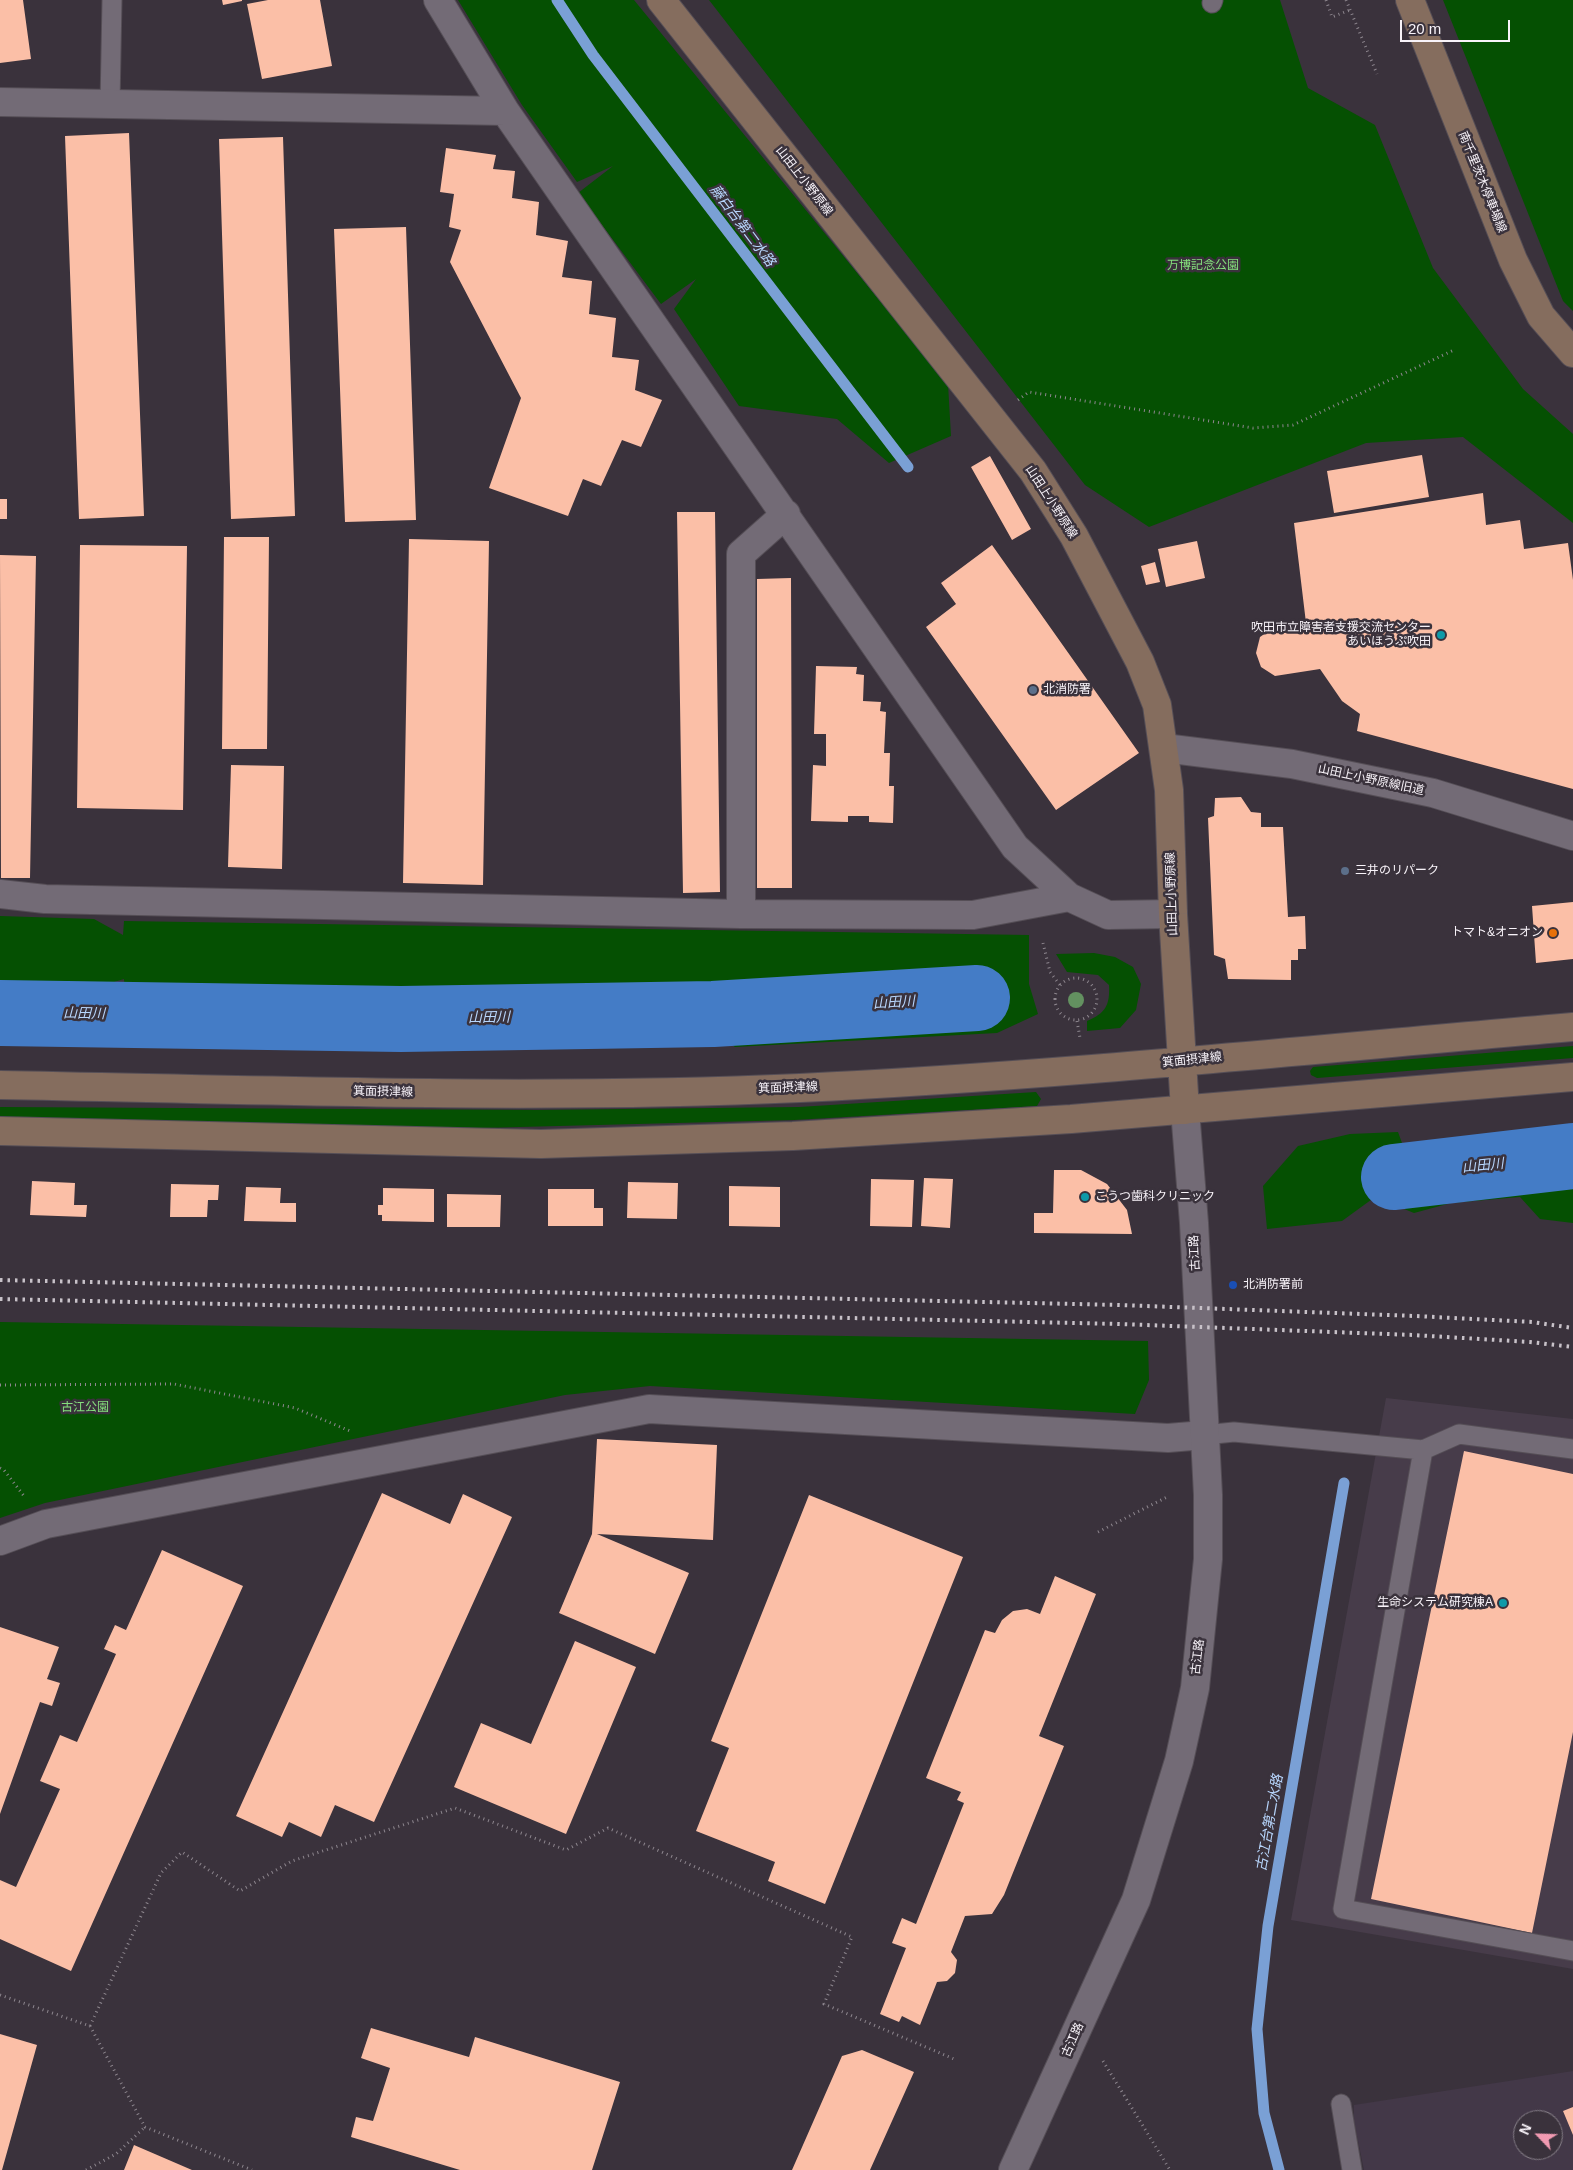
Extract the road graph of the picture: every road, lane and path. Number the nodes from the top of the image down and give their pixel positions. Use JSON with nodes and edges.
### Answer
{"nodes":[{"id":1,"x":112,"y":0,"type":"edge"},
{"id":2,"x":438,"y":0,"type":"edge"},
{"id":3,"x":661,"y":0,"type":"edge"},
{"id":4,"x":1326,"y":0,"type":"edge"},
{"id":5,"x":1346,"y":0,"type":"edge"},
{"id":6,"x":1410,"y":0,"type":"edge"},
{"id":7,"x":1350,"y":10,"type":"junction"},
{"id":8,"x":1378,"y":74,"type":"dead end"},
{"id":9,"x":0,"y":102,"type":"edge"},
{"id":10,"x":110,"y":104,"type":"junction"},
{"id":11,"x":505,"y":111,"type":"junction"},
{"id":12,"x":1454,"y":350,"type":"dead end"},
{"id":13,"x":1573,"y":353,"type":"edge"},
{"id":14,"x":1012,"y":405,"type":"dead end"},
{"id":15,"x":786,"y":514,"type":"junction"},
{"id":16,"x":1164,"y":748,"type":"junction"},
{"id":17,"x":1573,"y":836,"type":"edge"},
{"id":18,"x":0,"y":894,"type":"edge"},
{"id":19,"x":1069,"y":897,"type":"junction"},
{"id":20,"x":741,"y":914,"type":"junction"},
{"id":21,"x":1173,"y":914,"type":"junction"},
{"id":22,"x":1043,"y":943,"type":"dead end"},
{"id":23,"x":1060,"y":985,"type":"junction"},
{"id":24,"x":1077,"y":1021,"type":"junction"},
{"id":25,"x":1573,"y":1026,"type":"edge"},
{"id":26,"x":1081,"y":1042,"type":"dead end"},
{"id":27,"x":1181,"y":1062,"type":"junction"},
{"id":28,"x":1573,"y":1077,"type":"edge"},
{"id":29,"x":0,"y":1085,"type":"edge"},
{"id":30,"x":1184,"y":1110,"type":"junction"},
{"id":31,"x":0,"y":1132,"type":"edge"},
{"id":32,"x":0,"y":1385,"type":"edge"},
{"id":33,"x":355,"y":1434,"type":"dead end"},
{"id":34,"x":1204,"y":1435,"type":"junction"},
{"id":35,"x":1573,"y":1449,"type":"edge"},
{"id":36,"x":1423,"y":1450,"type":"junction"},
{"id":37,"x":1169,"y":1496,"type":"dead end"},
{"id":38,"x":1098,"y":1532,"type":"dead end"},
{"id":39,"x":0,"y":1541,"type":"edge"},
{"id":40,"x":1573,"y":1951,"type":"edge"},
{"id":41,"x":0,"y":1995,"type":"edge"},
{"id":42,"x":90,"y":2026,"type":"junction"},
{"id":43,"x":954,"y":2059,"type":"dead end"},
{"id":44,"x":1103,"y":2061,"type":"dead end"},
{"id":45,"x":1341,"y":2104,"type":"dead end"},
{"id":46,"x":145,"y":2127,"type":"junction"},
{"id":47,"x":86,"y":2170,"type":"edge"},
{"id":48,"x":252,"y":2170,"type":"edge"},
{"id":49,"x":1013,"y":2170,"type":"edge"},
{"id":50,"x":1170,"y":2170,"type":"edge"},
{"id":51,"x":1352,"y":2170,"type":"edge"}],
"edges":[{"from":1,"to":10,"type":"lane"},
{"from":2,"to":11,"type":"street"},
{"from":3,"to":16,"type":"main road","name":"山田上小野原線"},
{"from":4,"to":7,"type":"path"},
{"from":5,"to":7,"type":"path"},
{"from":6,"to":13,"type":"main road","name":"南千里茨木停車場線"},
{"from":7,"to":8,"type":"path"},
{"from":9,"to":10,"type":"street"},
{"from":10,"to":11,"type":"street"},
{"from":11,"to":15,"type":"street"},
{"from":12,"to":14,"type":"path"},
{"from":15,"to":19,"type":"street"},
{"from":15,"to":20,"type":"street"},
{"from":16,"to":17,"type":"street","name":"山田上小野原線旧道"},
{"from":16,"to":21,"type":"main road","name":"山田上小野原線"},
{"from":18,"to":20,"type":"street"},
{"from":19,"to":20,"type":"street"},
{"from":19,"to":21,"type":"street"},
{"from":21,"to":27,"type":"main road","name":"山田上小野原線"},
{"from":22,"to":23,"type":"path"},
{"from":23,"to":24,"type":"path"},
{"from":23,"to":24,"type":"path"},
{"from":24,"to":26,"type":"path"},
{"from":25,"to":27,"type":"main road","name":"箕面摂津線"},
{"from":27,"to":29,"type":"main road","name":"箕面摂津線"},
{"from":27,"to":30,"type":"main road","name":"山田上小野原線"},
{"from":28,"to":30,"type":"main road"},
{"from":30,"to":31,"type":"main road"},
{"from":30,"to":34,"type":"street","name":"古江路"},
{"from":32,"to":33,"type":"path"},
{"from":34,"to":36,"type":"lane"},
{"from":34,"to":39,"type":"street"},
{"from":34,"to":49,"type":"street","name":"古江路"},
{"from":35,"to":36,"type":"lane"},
{"from":36,"to":40,"type":"lane"},
{"from":37,"to":38,"type":"path"},
{"from":41,"to":42,"type":"path"},
{"from":42,"to":43,"type":"path"},
{"from":42,"to":46,"type":"path"},
{"from":44,"to":50,"type":"path"},
{"from":45,"to":51,"type":"lane"},
{"from":46,"to":47,"type":"path"},
{"from":46,"to":48,"type":"path"}]}
